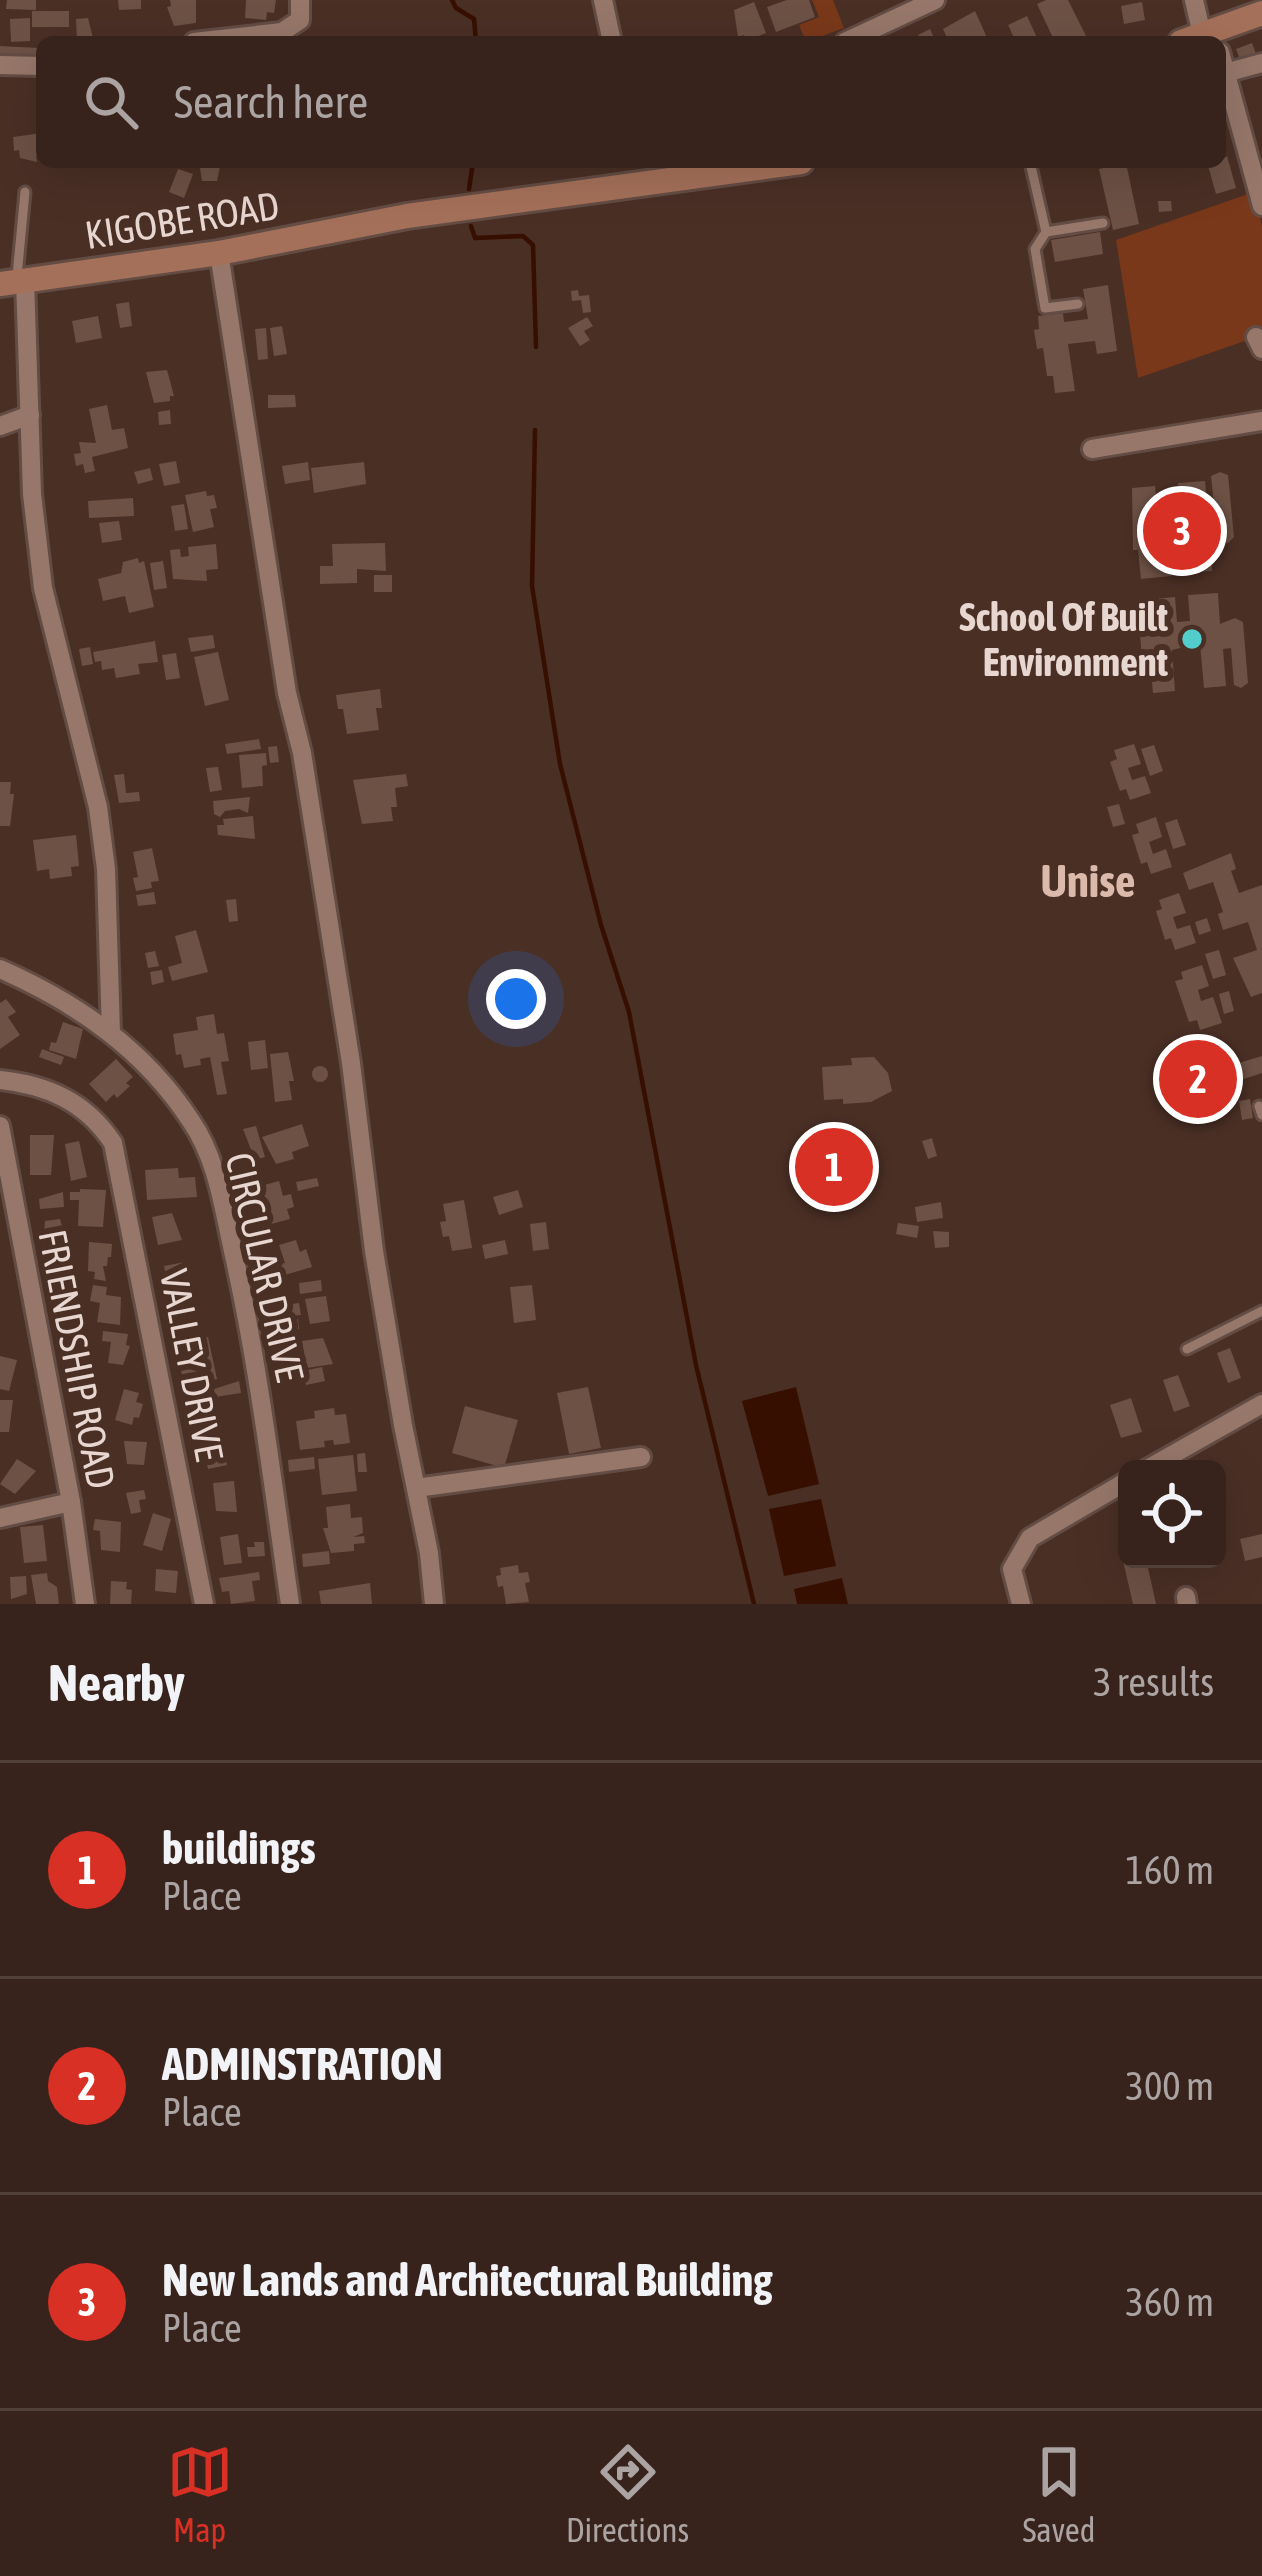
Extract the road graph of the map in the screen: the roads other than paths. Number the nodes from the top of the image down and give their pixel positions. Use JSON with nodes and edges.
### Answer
{"nodes":[{"id":1,"x":299,"y":0,"type":"edge"},
{"id":2,"x":603,"y":0,"type":"edge"},
{"id":3,"x":888,"y":0,"type":"edge"},
{"id":4,"x":935,"y":0,"type":"edge"},
{"id":5,"x":1194,"y":0,"type":"edge"},
{"id":6,"x":1262,"y":13,"type":"edge"},
{"id":7,"x":899,"y":19,"type":"junction"},
{"id":8,"x":247,"y":36,"type":"edge"},
{"id":9,"x":611,"y":36,"type":"edge"},
{"id":10,"x":859,"y":36,"type":"edge"},
{"id":11,"x":1206,"y":36,"type":"edge"},
{"id":12,"x":1215,"y":36,"type":"edge"},
{"id":13,"x":1262,"y":63,"type":"edge"},
{"id":14,"x":0,"y":65,"type":"edge"},
{"id":15,"x":36,"y":66,"type":"edge"},
{"id":16,"x":1226,"y":74,"type":"joint"},
{"id":17,"x":718,"y":168,"type":"edge"},
{"id":18,"x":1031,"y":168,"type":"edge"},
{"id":19,"x":635,"y":174,"type":"edge"},
{"id":20,"x":26,"y":192,"type":"dead end"},
{"id":21,"x":1262,"y":206,"type":"edge"},
{"id":22,"x":1103,"y":223,"type":"dead end"},
{"id":23,"x":1046,"y":232,"type":"junction"},
{"id":24,"x":219,"y":253,"type":"junction"},
{"id":25,"x":14,"y":282,"type":"edge"},
{"id":26,"x":1078,"y":304,"type":"dead end"},
{"id":27,"x":30,"y":415,"type":"junction"},
{"id":28,"x":1262,"y":421,"type":"edge"},
{"id":29,"x":0,"y":426,"type":"edge"},
{"id":30,"x":1092,"y":449,"type":"dead end"},
{"id":31,"x":0,"y":969,"type":"edge"},
{"id":32,"x":112,"y":1033,"type":"junction"},
{"id":33,"x":0,"y":1080,"type":"edge"},
{"id":34,"x":0,"y":1126,"type":"edge"},
{"id":35,"x":1262,"y":1312,"type":"edge"},
{"id":36,"x":1187,"y":1348,"type":"dead end"},
{"id":37,"x":1262,"y":1404,"type":"edge"},
{"id":38,"x":641,"y":1456,"type":"dead end"},
{"id":39,"x":1164,"y":1460,"type":"edge"},
{"id":40,"x":1118,"y":1487,"type":"edge"},
{"id":41,"x":416,"y":1488,"type":"junction"},
{"id":42,"x":71,"y":1502,"type":"junction"},
{"id":43,"x":0,"y":1518,"type":"edge"},
{"id":44,"x":85,"y":1604,"type":"edge"},
{"id":45,"x":204,"y":1604,"type":"edge"},
{"id":46,"x":290,"y":1604,"type":"edge"},
{"id":47,"x":434,"y":1604,"type":"edge"},
{"id":48,"x":1021,"y":1604,"type":"edge"}],
"edges":[{"from":1,"to":8,"type":"street"},
{"from":2,"to":9,"type":"street"},
{"from":3,"to":7,"type":"street"},
{"from":4,"to":7,"type":"street"},
{"from":5,"to":11,"type":"street"},
{"from":6,"to":12,"type":"street"},
{"from":7,"to":10,"type":"street"},
{"from":13,"to":16,"type":"street"},
{"from":14,"to":15,"type":"street"},
{"from":16,"to":21,"type":"street"},
{"from":17,"to":19,"type":"street","name":"KIGOBE ROAD"},
{"from":18,"to":23,"type":"lane"},
{"from":19,"to":24,"type":"street","name":"KIGOBE ROAD"},
{"from":20,"to":25,"type":"lane"},
{"from":22,"to":23,"type":"lane"},
{"from":23,"to":26,"type":"lane"},
{"from":24,"to":25,"type":"street","name":"KIGOBE ROAD"},
{"from":24,"to":41,"type":"street"},
{"from":25,"to":27,"type":"street"},
{"from":27,"to":29,"type":"street"},
{"from":27,"to":32,"type":"street"},
{"from":28,"to":30,"type":"street"},
{"from":31,"to":32,"type":"street","name":"CIRCULAR DRIVE"},
{"from":32,"to":46,"type":"street","name":"CIRCULAR DRIVE"},
{"from":33,"to":45,"type":"street","name":"VALLEY DRIVE"},
{"from":34,"to":42,"type":"street","name":"FRIENDSHIP ROAD"},
{"from":35,"to":36,"type":"lane"},
{"from":37,"to":39,"type":"street"},
{"from":38,"to":41,"type":"street"},
{"from":40,"to":48,"type":"street"},
{"from":41,"to":47,"type":"street"},
{"from":42,"to":43,"type":"street"},
{"from":42,"to":44,"type":"street","name":"FRIENDSHIP ROAD"}]}
